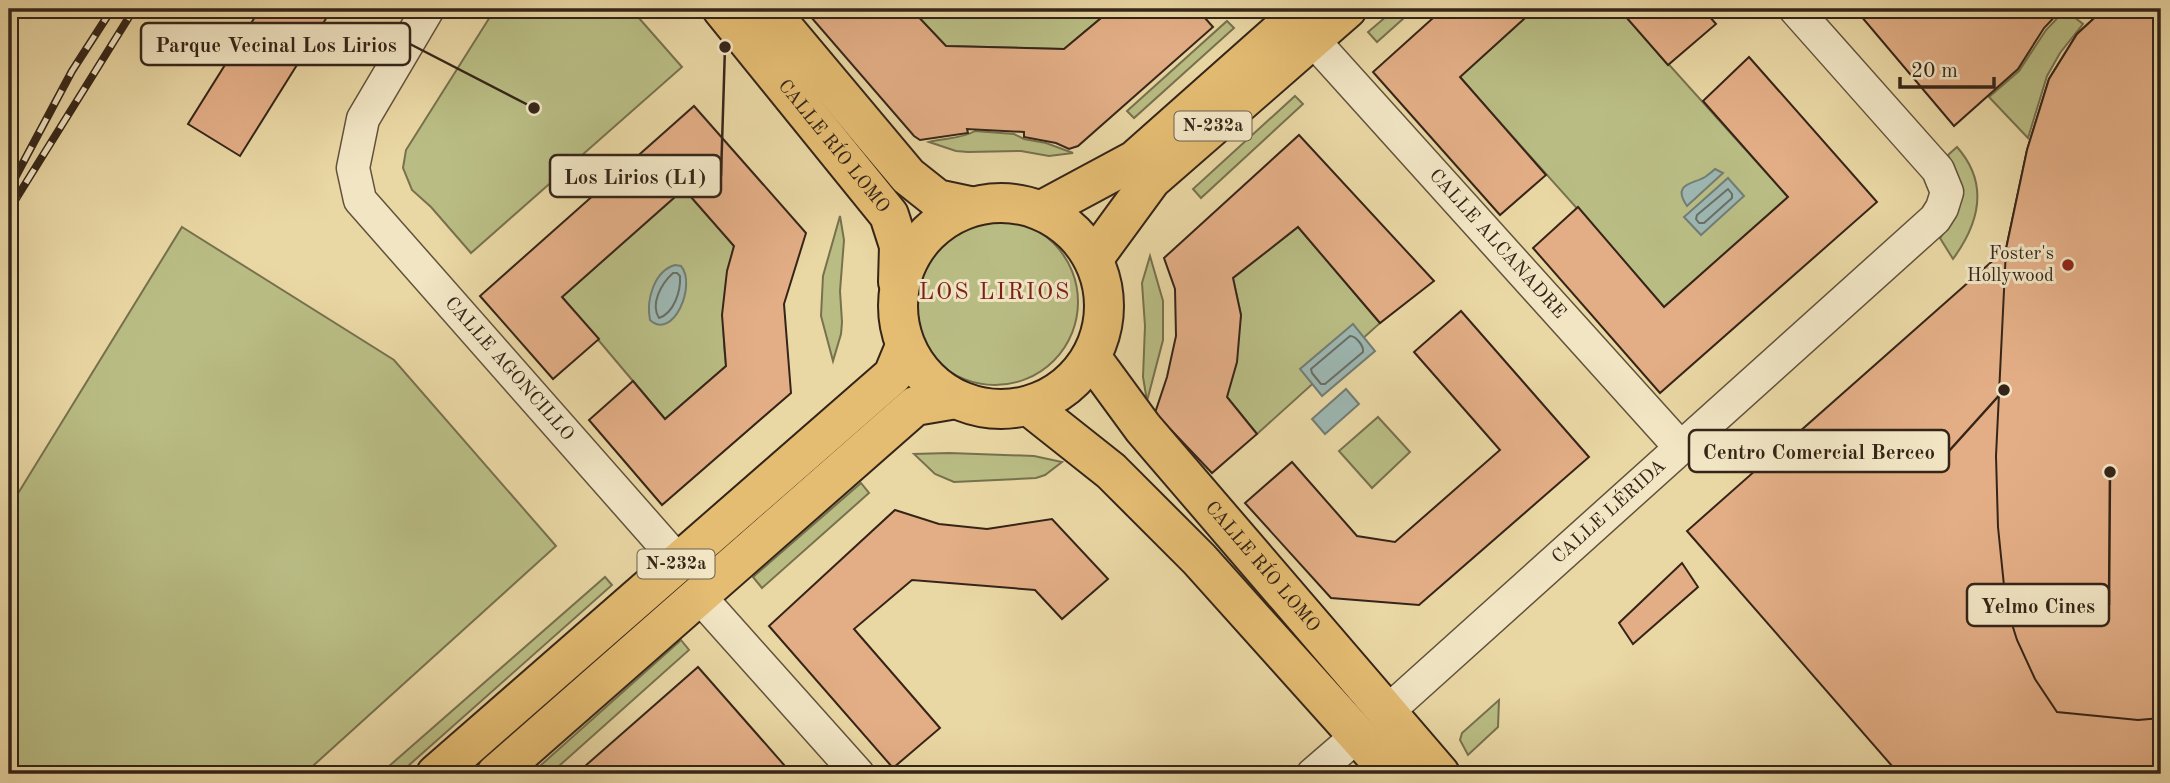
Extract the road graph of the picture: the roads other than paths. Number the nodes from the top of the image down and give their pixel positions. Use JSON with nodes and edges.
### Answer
{"nodes":[{"id":1,"x":428,"y":9,"type":"edge"},
{"id":2,"x":722,"y":9,"type":"edge"},
{"id":3,"x":768,"y":9,"type":"edge"},
{"id":4,"x":1347,"y":9,"type":"edge"},
{"id":5,"x":1795,"y":9,"type":"edge"},
{"id":6,"x":1297,"y":20,"type":"edge"},
{"id":7,"x":970,"y":206,"type":"junction"},
{"id":8,"x":1042,"y":210,"type":"junction"},
{"id":9,"x":1094,"y":258,"type":"junction"},
{"id":10,"x":897,"y":302,"type":"junction"},
{"id":11,"x":905,"y":346,"type":"junction"},
{"id":12,"x":1091,"y":357,"type":"junction"},
{"id":13,"x":956,"y":399,"type":"junction"},
{"id":14,"x":1029,"y":405,"type":"junction"},
{"id":15,"x":1681,"y":448,"type":"junction"},
{"id":16,"x":678,"y":562,"type":"junction"},
{"id":17,"x":699,"y":596,"type":"junction"},
{"id":18,"x":1387,"y":712,"type":"junction"},
{"id":19,"x":1357,"y":736,"type":"junction"},
{"id":20,"x":1438,"y":772,"type":"edge"},
{"id":21,"x":436,"y":774,"type":"edge"},
{"id":22,"x":496,"y":774,"type":"edge"},
{"id":23,"x":858,"y":774,"type":"edge"},
{"id":24,"x":1312,"y":774,"type":"edge"},
{"id":25,"x":1392,"y":774,"type":"edge"}],
"edges":[{"from":1,"to":16,"type":"street","name":"CALLE AGONCILLO"},
{"from":2,"to":10,"type":"main road","name":"CALLE RÍO LOMO"},
{"from":3,"to":7,"type":"main road","name":"CALLE RÍO LOMO"},
{"from":4,"to":6,"type":"main road","number":"N-232a"},
{"from":5,"to":15,"type":"street","name":"CALLE LÉRIDA"},
{"from":6,"to":8,"type":"main road","number":"N-232a"},
{"from":6,"to":9,"type":"main road","number":"N-232a"},
{"from":6,"to":15,"type":"street","name":"CALLE ALCANADRE"},
{"from":7,"to":8,"type":"main road","number":"N-232a"},
{"from":7,"to":10,"type":"main road","number":"N-232a"},
{"from":8,"to":9,"type":"main road","number":"N-232a"},
{"from":9,"to":12,"type":"main road","number":"N-232a"},
{"from":10,"to":11,"type":"main road","number":"N-232a"},
{"from":11,"to":13,"type":"main road","number":"N-232a"},
{"from":11,"to":16,"type":"main road","number":"N-232a"},
{"from":12,"to":14,"type":"main road","number":"N-232a"},
{"from":12,"to":18,"type":"main road","name":"CALLE RÍO LOMO"},
{"from":13,"to":14,"type":"main road","number":"N-232a"},
{"from":13,"to":17,"type":"main road","number":"N-232a"},
{"from":14,"to":19,"type":"main road"},
{"from":15,"to":18,"type":"street","name":"CALLE LÉRIDA"},
{"from":16,"to":21,"type":"main road","number":"N-232a"},
{"from":17,"to":22,"type":"main road","number":"N-232a"},
{"from":17,"to":23,"type":"street"},
{"from":18,"to":20,"type":"main road","name":"CALLE RÍO LOMO"},
{"from":19,"to":24,"type":"street"},
{"from":19,"to":25,"type":"main road"}]}
